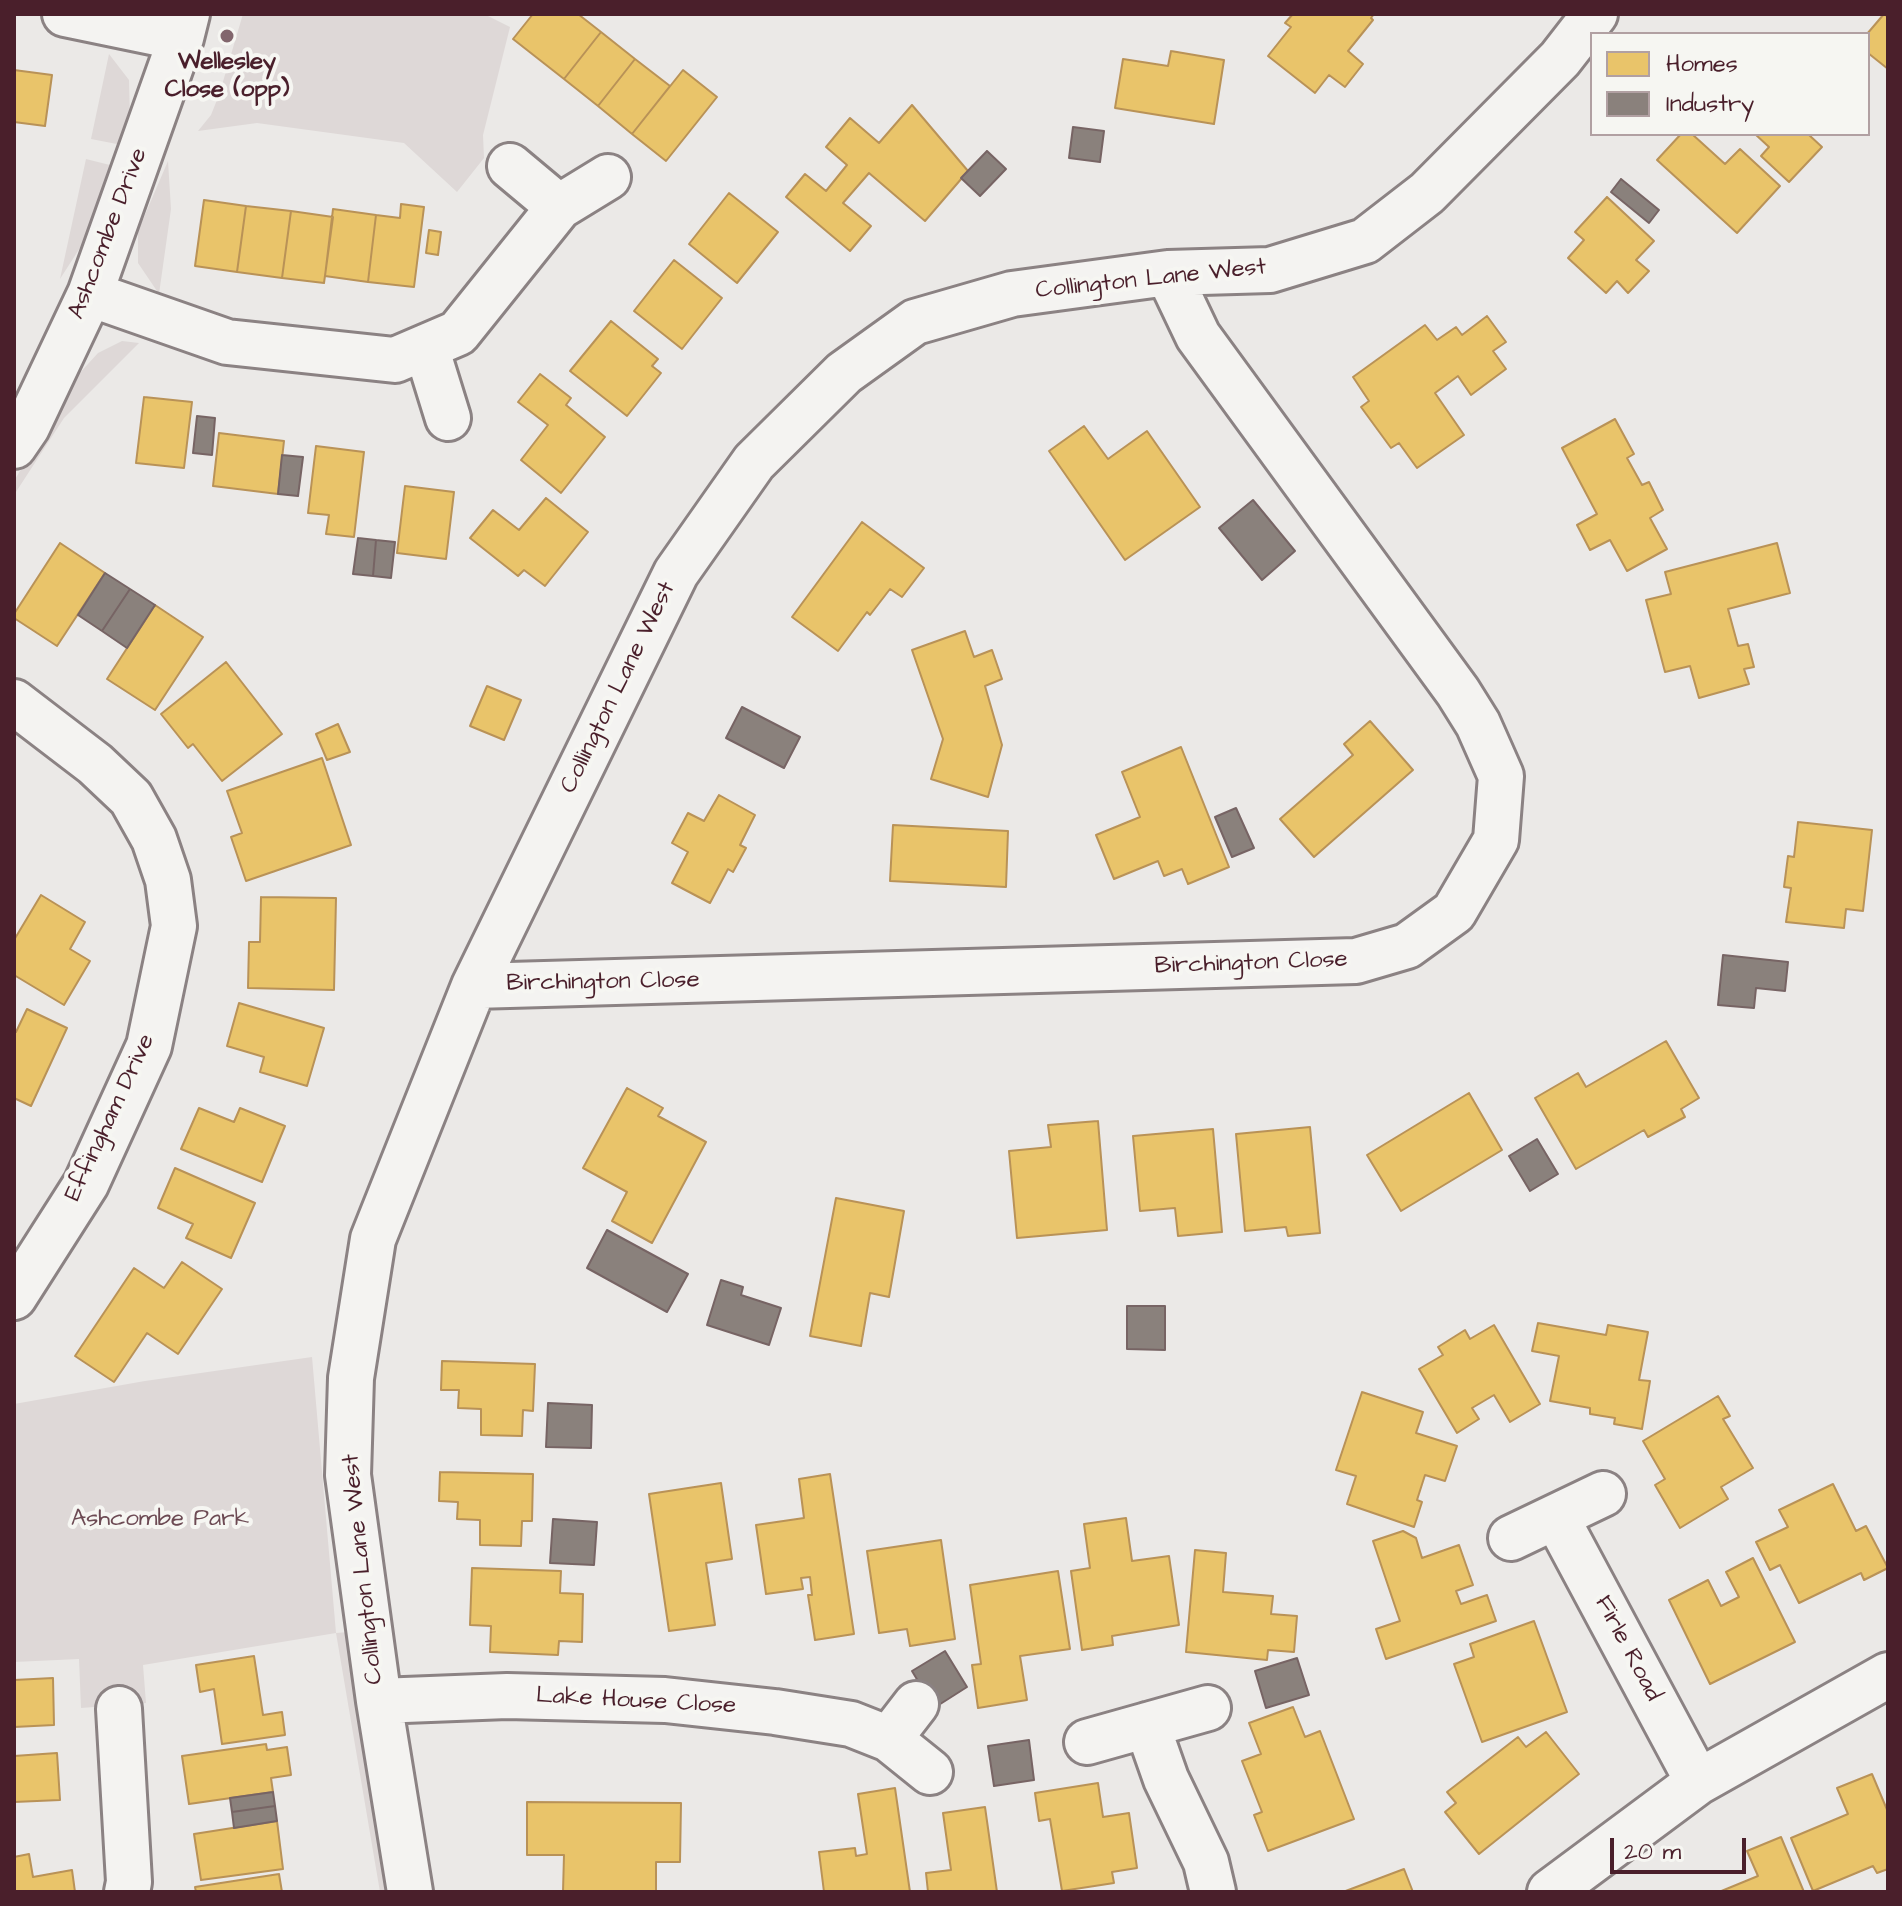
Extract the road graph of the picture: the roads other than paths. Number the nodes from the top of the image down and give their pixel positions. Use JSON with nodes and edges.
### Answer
{"nodes":[{"id":1,"x":65,"y":14,"type":"edge"},
{"id":2,"x":1595,"y":14,"type":"edge"},
{"id":3,"x":184,"y":26,"type":"edge"},
{"id":4,"x":510,"y":166,"type":"dead end"},
{"id":5,"x":608,"y":177,"type":"dead end"},
{"id":6,"x":559,"y":207,"type":"junction"},
{"id":7,"x":1168,"y":273,"type":"junction"},
{"id":8,"x":90,"y":294,"type":"junction"},
{"id":9,"x":426,"y":347,"type":"junction"},
{"id":10,"x":448,"y":418,"type":"dead end"},
{"id":11,"x":14,"y":446,"type":"edge"},
{"id":12,"x":14,"y":702,"type":"edge"},
{"id":13,"x":474,"y":986,"type":"junction"},
{"id":14,"x":14,"y":1297,"type":"edge"},
{"id":15,"x":1603,"y":1494,"type":"dead end"},
{"id":16,"x":1556,"y":1517,"type":"junction"},
{"id":17,"x":1511,"y":1538,"type":"dead end"},
{"id":18,"x":1888,"y":1675,"type":"edge"},
{"id":19,"x":379,"y":1701,"type":"junction"},
{"id":20,"x":916,"y":1704,"type":"dead end"},
{"id":21,"x":1208,"y":1708,"type":"dead end"},
{"id":22,"x":119,"y":1709,"type":"dead end"},
{"id":23,"x":1147,"y":1725,"type":"junction"},
{"id":24,"x":889,"y":1739,"type":"junction"},
{"id":25,"x":1087,"y":1742,"type":"dead end"},
{"id":26,"x":930,"y":1772,"type":"dead end"},
{"id":27,"x":1698,"y":1782,"type":"junction"},
{"id":28,"x":127,"y":1892,"type":"edge"},
{"id":29,"x":410,"y":1892,"type":"edge"},
{"id":30,"x":1213,"y":1892,"type":"edge"},
{"id":31,"x":1550,"y":1892,"type":"edge"}],
"edges":[{"from":1,"to":3,"type":"street"},
{"from":2,"to":7,"type":"street","name":"Collington Lane West"},
{"from":3,"to":8,"type":"street","name":"Ashcombe Drive"},
{"from":4,"to":6,"type":"street"},
{"from":5,"to":6,"type":"street"},
{"from":6,"to":9,"type":"street"},
{"from":7,"to":13,"type":"street","name":"Collington Lane West"},
{"from":7,"to":13,"type":"street","name":"Birchington Close"},
{"from":8,"to":9,"type":"street"},
{"from":8,"to":11,"type":"street","name":"Ashcombe Drive"},
{"from":9,"to":10,"type":"street"},
{"from":12,"to":14,"type":"street","name":"Effingham Drive"},
{"from":13,"to":19,"type":"street","name":"Collington Lane West"},
{"from":15,"to":16,"type":"street"},
{"from":16,"to":17,"type":"street"},
{"from":16,"to":27,"type":"street","name":"Firle Road"},
{"from":18,"to":27,"type":"street"},
{"from":19,"to":24,"type":"street","name":"Lake House Close"},
{"from":19,"to":29,"type":"street","name":"Collington Lane West"},
{"from":20,"to":24,"type":"street"},
{"from":21,"to":23,"type":"street"},
{"from":22,"to":28,"type":"street"},
{"from":23,"to":25,"type":"street"},
{"from":23,"to":30,"type":"street"},
{"from":24,"to":26,"type":"street","name":"Lake House Close"},
{"from":27,"to":31,"type":"street"}]}
